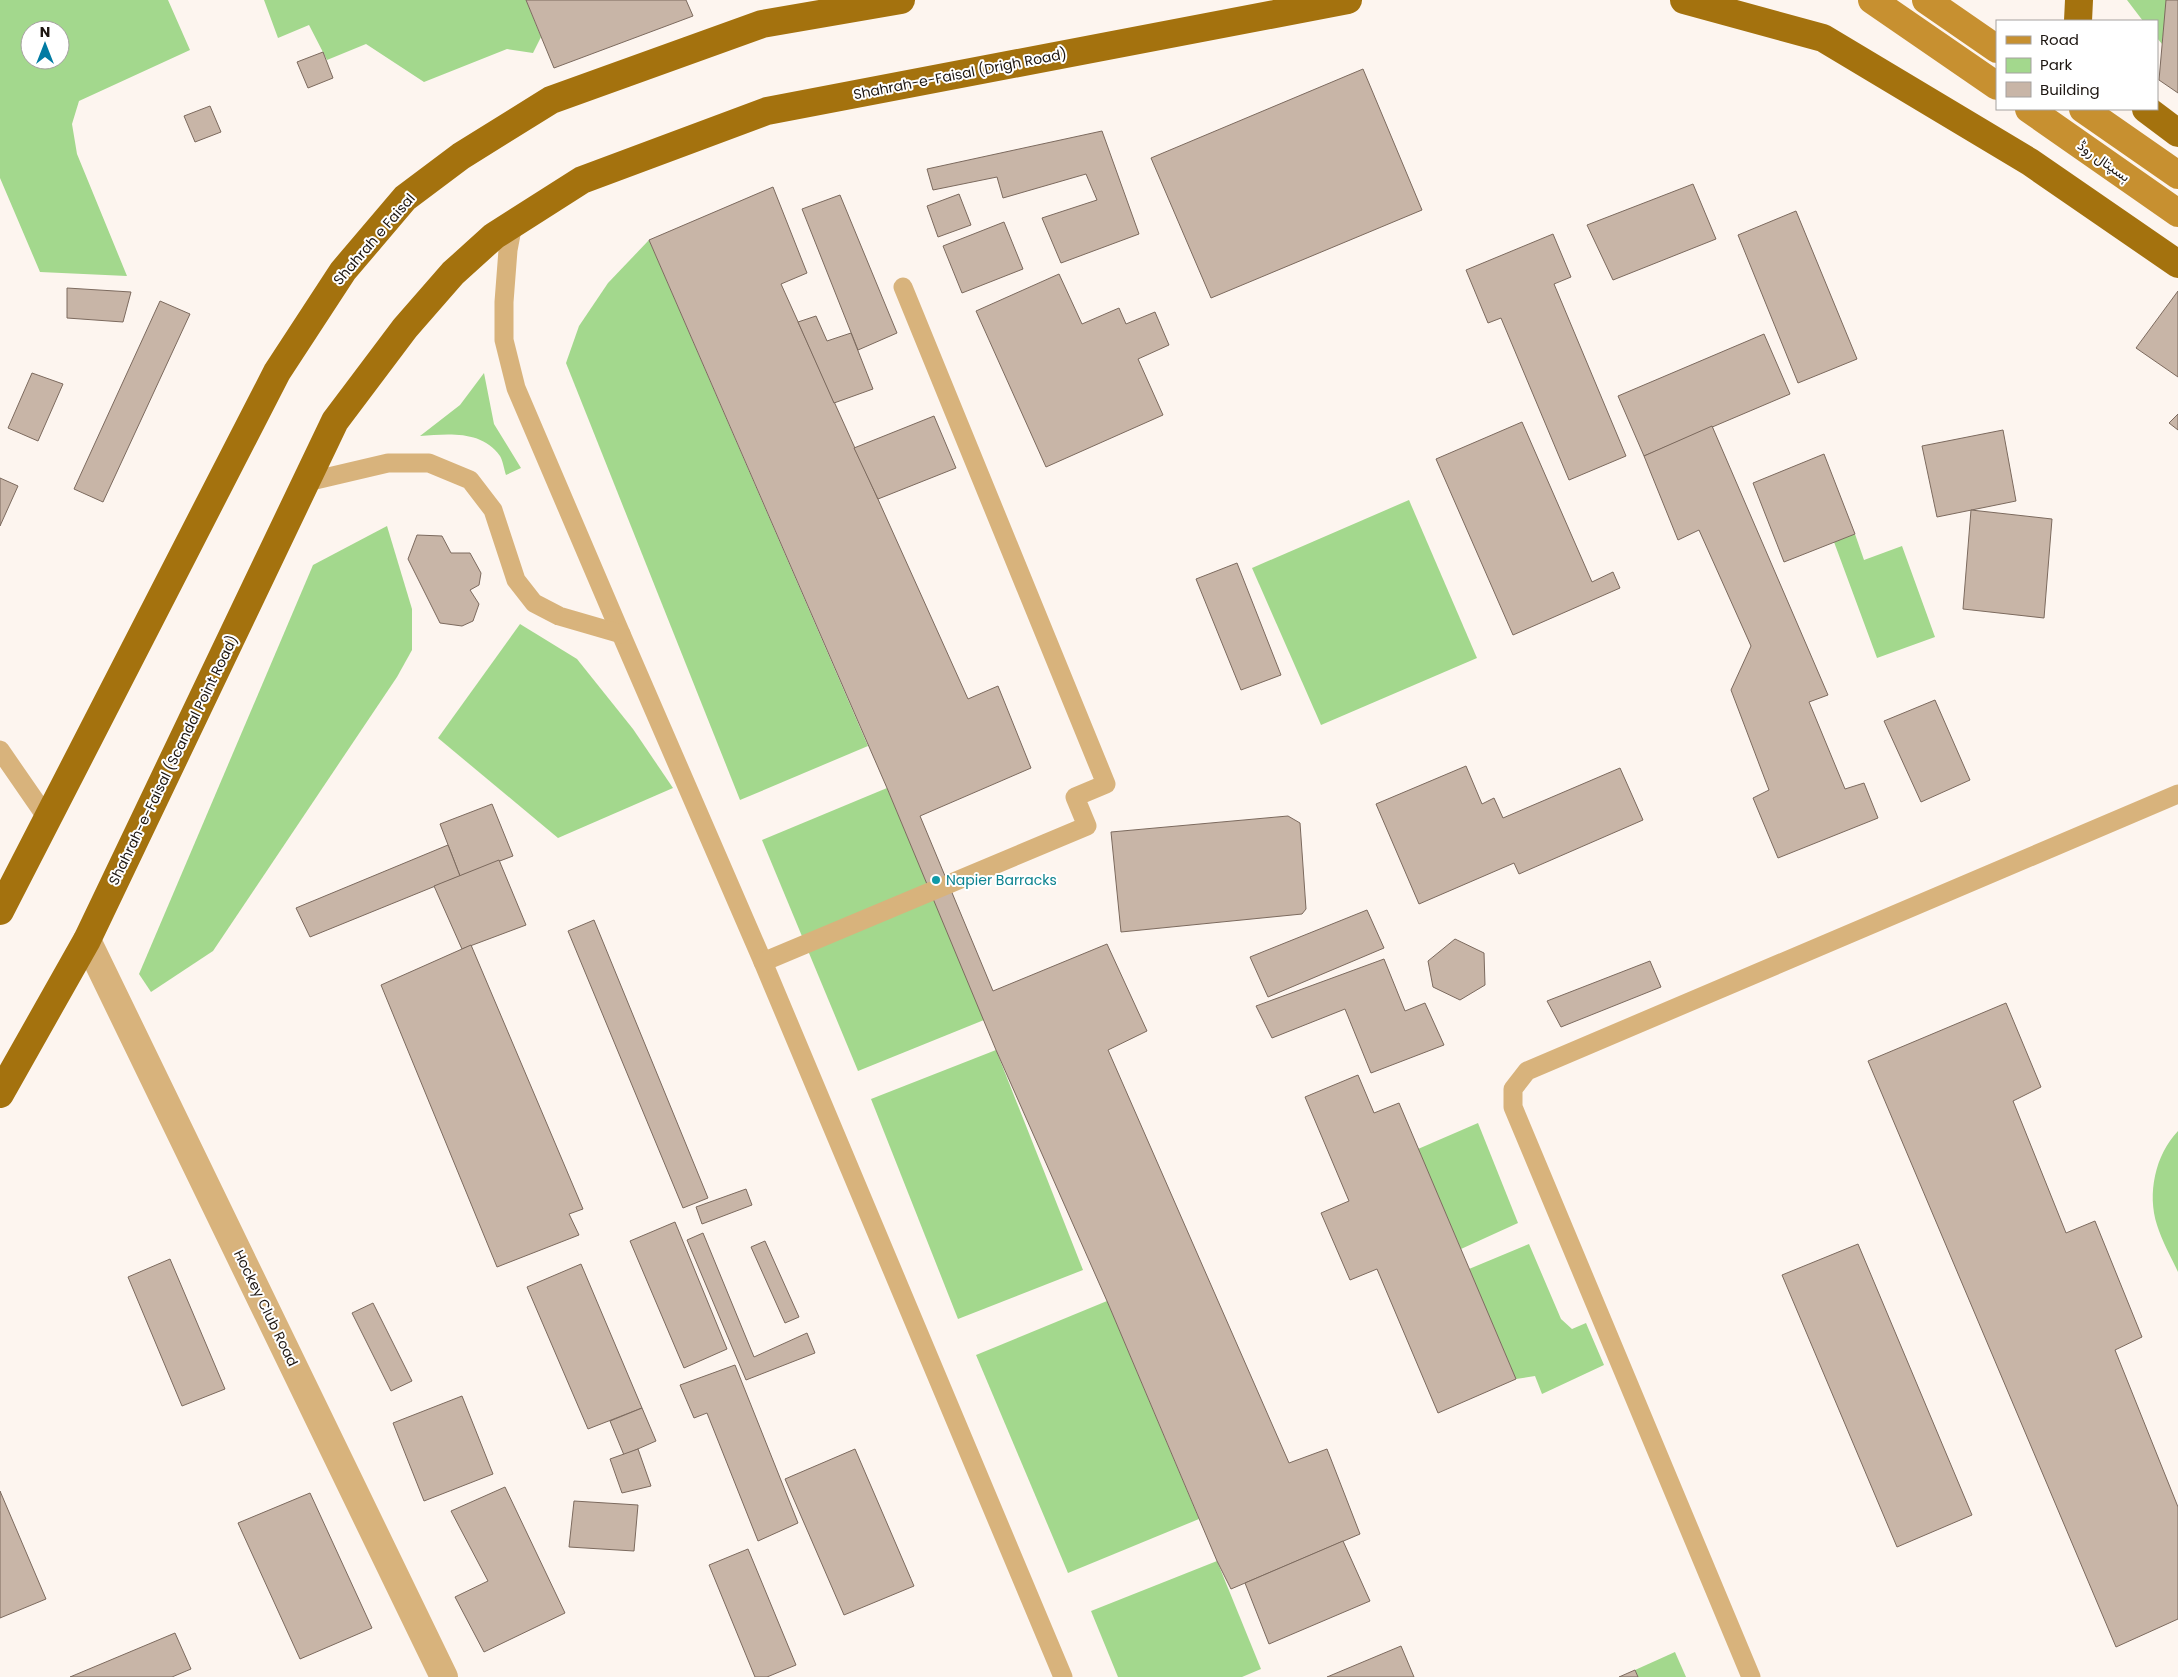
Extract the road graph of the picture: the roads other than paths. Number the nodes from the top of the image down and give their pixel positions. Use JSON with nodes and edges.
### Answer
{"nodes":[{"id":1,"x":900,"y":0,"type":"edge"},
{"id":2,"x":1348,"y":0,"type":"edge"},
{"id":3,"x":1684,"y":0,"type":"edge"},
{"id":4,"x":1872,"y":0,"type":"edge"},
{"id":5,"x":1926,"y":0,"type":"edge"},
{"id":6,"x":2079,"y":0,"type":"edge"},
{"id":7,"x":2078,"y":20,"type":"edge"},
{"id":8,"x":1996,"y":48,"type":"edge"},
{"id":9,"x":1996,"y":85,"type":"edge"},
{"id":10,"x":2030,"y":110,"type":"edge"},
{"id":11,"x":2085,"y":110,"type":"edge"},
{"id":12,"x":2147,"y":110,"type":"edge"},
{"id":13,"x":2178,"y":133,"type":"edge"},
{"id":14,"x":2178,"y":175,"type":"edge"},
{"id":15,"x":2178,"y":212,"type":"edge"},
{"id":16,"x":513,"y":224,"type":"junction"},
{"id":17,"x":2178,"y":264,"type":"edge"},
{"id":18,"x":904,"y":287,"type":"dead end"},
{"id":19,"x":307,"y":482,"type":"junction"},
{"id":20,"x":620,"y":634,"type":"junction"},
{"id":21,"x":0,"y":750,"type":"edge"},
{"id":22,"x":2178,"y":794,"type":"edge"},
{"id":23,"x":47,"y":818,"type":"junction"},
{"id":24,"x":0,"y":911,"type":"edge"},
{"id":25,"x":87,"y":940,"type":"junction"},
{"id":26,"x":763,"y":962,"type":"junction"},
{"id":27,"x":0,"y":1094,"type":"edge"},
{"id":28,"x":444,"y":1677,"type":"edge"},
{"id":29,"x":1063,"y":1677,"type":"edge"},
{"id":30,"x":1751,"y":1677,"type":"edge"}],
"edges":[{"from":1,"to":23,"type":"highway","name":"Shahrah e Faisal"},
{"from":2,"to":16,"type":"highway","name":"Shahrah-e-Faisal (Drigh Road)"},
{"from":3,"to":17,"type":"highway"},
{"from":4,"to":9,"type":"main road"},
{"from":5,"to":8,"type":"main road"},
{"from":6,"to":7,"type":"highway"},
{"from":10,"to":15,"type":"main road","name":"ہسپتال روڈ"},
{"from":11,"to":14,"type":"main road"},
{"from":12,"to":13,"type":"highway"},
{"from":16,"to":19,"type":"highway","name":"Shahrah-e-Faisal (Scandal Point Road)"},
{"from":16,"to":20,"type":"lane"},
{"from":18,"to":26,"type":"lane"},
{"from":19,"to":20,"type":"lane"},
{"from":19,"to":25,"type":"highway","name":"Shahrah-e-Faisal (Scandal Point Road)"},
{"from":20,"to":26,"type":"lane"},
{"from":21,"to":23,"type":"lane"},
{"from":22,"to":30,"type":"lane"},
{"from":23,"to":24,"type":"highway"},
{"from":25,"to":27,"type":"highway","name":"Shahrah-e-Faisal (Scandal Point Road)"},
{"from":25,"to":28,"type":"street","name":"Hockey Club Road"},
{"from":26,"to":29,"type":"lane"}]}
